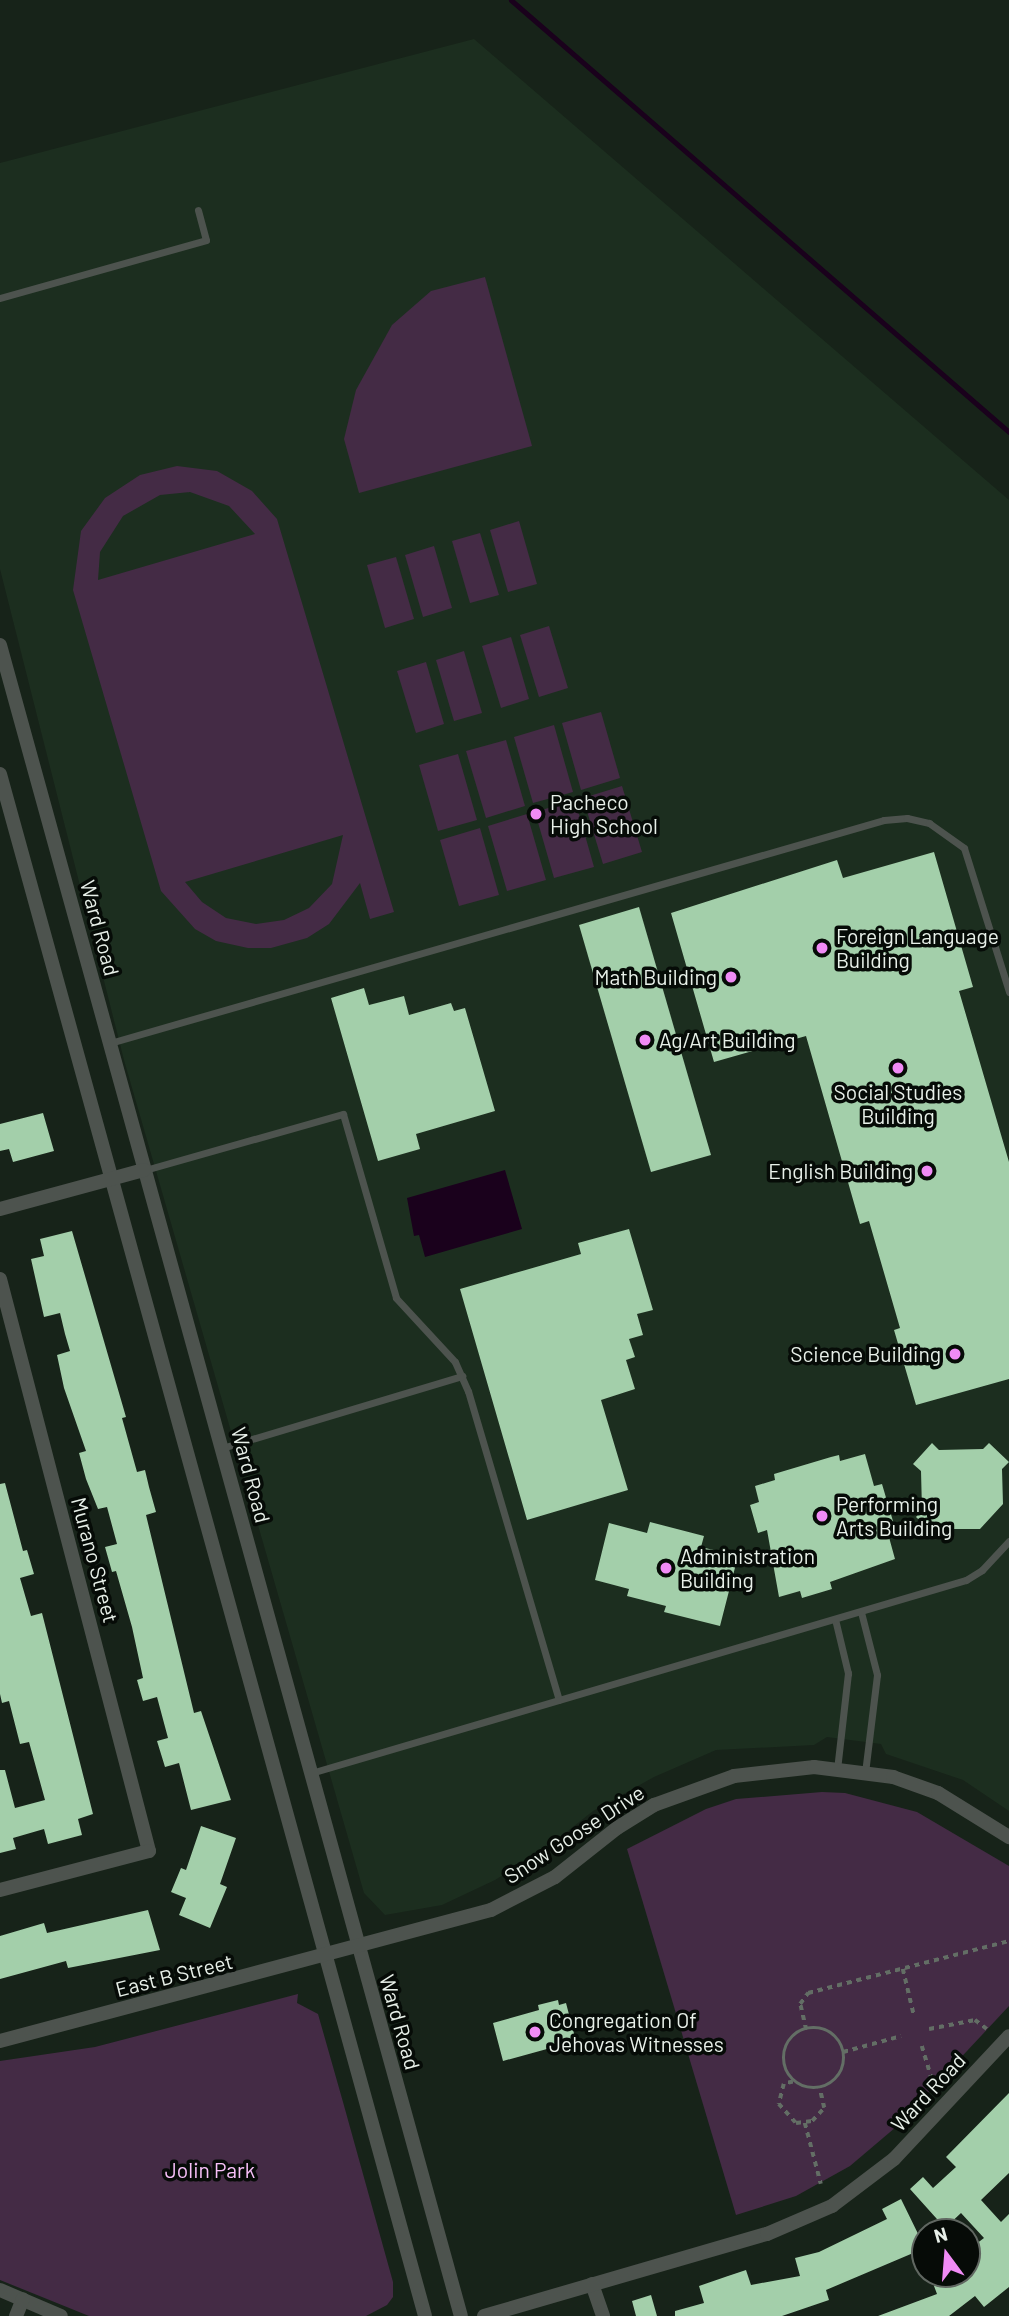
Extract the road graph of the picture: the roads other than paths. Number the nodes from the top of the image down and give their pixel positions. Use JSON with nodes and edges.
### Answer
{"nodes":[{"id":1,"x":198,"y":210,"type":"dead end"},
{"id":2,"x":0,"y":298,"type":"edge"},
{"id":3,"x":0,"y":645,"type":"edge"},
{"id":4,"x":0,"y":774,"type":"edge"},
{"id":5,"x":1009,"y":992,"type":"edge"},
{"id":6,"x":109,"y":1043,"type":"junction"},
{"id":7,"x":144,"y":1170,"type":"junction"},
{"id":8,"x":111,"y":1180,"type":"junction"},
{"id":9,"x":0,"y":1209,"type":"edge"},
{"id":10,"x":0,"y":1279,"type":"edge"},
{"id":11,"x":462,"y":1376,"type":"junction"},
{"id":12,"x":222,"y":1448,"type":"junction"},
{"id":13,"x":1009,"y":1541,"type":"edge"},
{"id":14,"x":861,"y":1612,"type":"junction"},
{"id":15,"x":835,"y":1619,"type":"junction"},
{"id":16,"x":559,"y":1700,"type":"junction"},
{"id":17,"x":837,"y":1769,"type":"junction"},
{"id":18,"x":309,"y":1773,"type":"junction"},
{"id":19,"x":865,"y":1773,"type":"junction"},
{"id":20,"x":1009,"y":1837,"type":"edge"},
{"id":21,"x":0,"y":1890,"type":"edge"},
{"id":22,"x":358,"y":1949,"type":"junction"},
{"id":23,"x":325,"y":1958,"type":"junction"},
{"id":24,"x":1009,"y":2036,"type":"edge"},
{"id":25,"x":0,"y":2041,"type":"edge"},
{"id":26,"x":592,"y":2284,"type":"junction"},
{"id":27,"x":0,"y":2290,"type":"edge"},
{"id":28,"x":23,"y":2299,"type":"junction"},
{"id":29,"x":16,"y":2316,"type":"edge"},
{"id":30,"x":61,"y":2316,"type":"edge"},
{"id":31,"x":425,"y":2316,"type":"edge"},
{"id":32,"x":461,"y":2316,"type":"edge"},
{"id":33,"x":484,"y":2316,"type":"edge"},
{"id":34,"x":603,"y":2316,"type":"edge"}],
"edges":[{"from":1,"to":2,"type":"lane"},
{"from":3,"to":6,"type":"street","name":"Ward Road"},
{"from":4,"to":8,"type":"street"},
{"from":5,"to":6,"type":"lane"},
{"from":6,"to":7,"type":"street","name":"Ward Road"},
{"from":7,"to":8,"type":"street"},
{"from":7,"to":11,"type":"lane"},
{"from":7,"to":12,"type":"street","name":"Ward Road"},
{"from":8,"to":9,"type":"street"},
{"from":8,"to":23,"type":"street"},
{"from":10,"to":21,"type":"street","name":"Murano Street"},
{"from":11,"to":12,"type":"lane"},
{"from":11,"to":16,"type":"lane"},
{"from":12,"to":18,"type":"street","name":"Ward Road"},
{"from":13,"to":14,"type":"lane"},
{"from":14,"to":15,"type":"lane"},
{"from":14,"to":19,"type":"lane"},
{"from":15,"to":16,"type":"lane"},
{"from":15,"to":17,"type":"lane"},
{"from":16,"to":18,"type":"lane"},
{"from":17,"to":19,"type":"street","name":"Snow Goose Drive"},
{"from":17,"to":22,"type":"street","name":"Snow Goose Drive"},
{"from":18,"to":22,"type":"street","name":"Ward Road"},
{"from":19,"to":20,"type":"street","name":"Snow Goose Drive"},
{"from":22,"to":23,"type":"street","name":"East B Street"},
{"from":22,"to":32,"type":"street","name":"Ward Road"},
{"from":23,"to":25,"type":"street","name":"East B Street"},
{"from":23,"to":31,"type":"street"},
{"from":24,"to":26,"type":"street","name":"Ward Road"},
{"from":26,"to":33,"type":"street","name":"Ward Road"},
{"from":26,"to":34,"type":"street"},
{"from":27,"to":28,"type":"street"},
{"from":28,"to":29,"type":"street"},
{"from":28,"to":30,"type":"street"}]}
